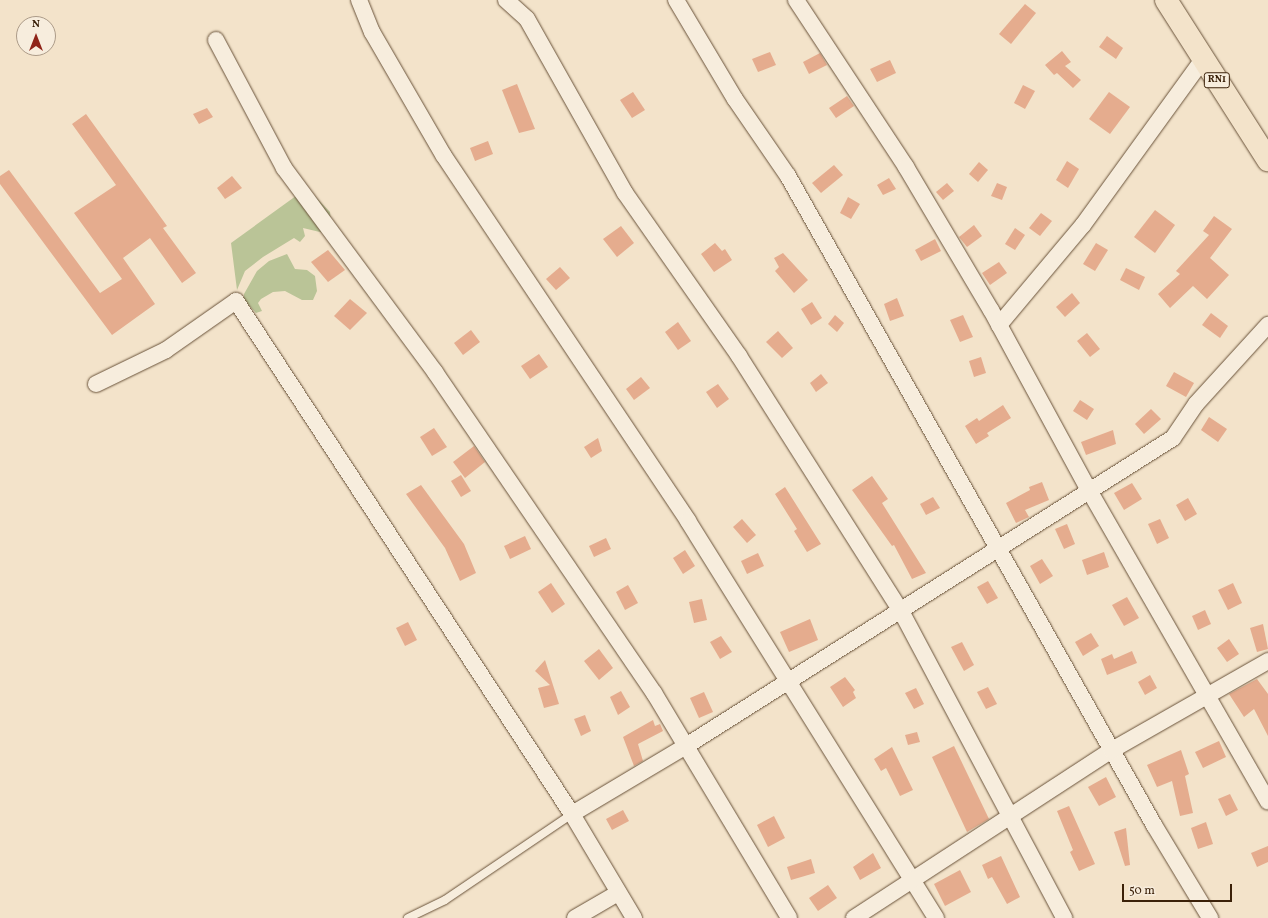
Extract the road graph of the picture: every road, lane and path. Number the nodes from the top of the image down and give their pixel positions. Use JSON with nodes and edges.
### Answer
{"nodes":[{"id":1,"x":359,"y":0,"type":"edge"},
{"id":2,"x":506,"y":0,"type":"edge"},
{"id":3,"x":676,"y":0,"type":"edge"},
{"id":4,"x":796,"y":0,"type":"edge"},
{"id":5,"x":1166,"y":0,"type":"edge"},
{"id":6,"x":216,"y":40,"type":"dead end"},
{"id":7,"x":1204,"y":59,"type":"junction"},
{"id":8,"x":1268,"y":160,"type":"edge"},
{"id":9,"x":999,"y":325,"type":"junction"},
{"id":10,"x":1268,"y":325,"type":"edge"},
{"id":11,"x":96,"y":384,"type":"dead end"},
{"id":12,"x":1090,"y":492,"type":"junction"},
{"id":13,"x":1000,"y":549,"type":"junction"},
{"id":14,"x":901,"y":611,"type":"junction"},
{"id":15,"x":1268,"y":661,"type":"edge"},
{"id":16,"x":788,"y":682,"type":"junction"},
{"id":17,"x":1208,"y":695,"type":"junction"},
{"id":18,"x":686,"y":746,"type":"junction"},
{"id":19,"x":1112,"y":750,"type":"junction"},
{"id":20,"x":1268,"y":802,"type":"edge"},
{"id":21,"x":572,"y":814,"type":"junction"},
{"id":22,"x":1009,"y":818,"type":"junction"},
{"id":23,"x":913,"y":881,"type":"junction"},
{"id":24,"x":618,"y":893,"type":"junction"},
{"id":25,"x":408,"y":918,"type":"edge"},
{"id":26,"x":575,"y":918,"type":"edge"},
{"id":27,"x":634,"y":918,"type":"edge"},
{"id":28,"x":789,"y":918,"type":"edge"},
{"id":29,"x":854,"y":918,"type":"edge"},
{"id":30,"x":936,"y":918,"type":"edge"},
{"id":31,"x":1064,"y":918,"type":"edge"},
{"id":32,"x":1210,"y":918,"type":"edge"}],
"edges":[{"from":1,"to":16,"type":"street"},
{"from":2,"to":14,"type":"street"},
{"from":3,"to":13,"type":"street"},
{"from":4,"to":9,"type":"street"},
{"from":5,"to":7,"type":"highway","number":"RN1"},
{"from":6,"to":18,"type":"street"},
{"from":7,"to":8,"type":"highway","number":"RN1"},
{"from":7,"to":9,"type":"street"},
{"from":9,"to":12,"type":"street"},
{"from":10,"to":12,"type":"street"},
{"from":11,"to":21,"type":"street"},
{"from":12,"to":13,"type":"street"},
{"from":12,"to":17,"type":"street"},
{"from":13,"to":14,"type":"street"},
{"from":13,"to":19,"type":"street"},
{"from":14,"to":16,"type":"street"},
{"from":14,"to":22,"type":"street"},
{"from":15,"to":17,"type":"street"},
{"from":16,"to":18,"type":"street"},
{"from":16,"to":23,"type":"street"},
{"from":17,"to":19,"type":"street"},
{"from":17,"to":20,"type":"street"},
{"from":18,"to":21,"type":"street"},
{"from":18,"to":28,"type":"street"},
{"from":19,"to":22,"type":"street"},
{"from":19,"to":32,"type":"street"},
{"from":21,"to":24,"type":"street"},
{"from":21,"to":25,"type":"lane"},
{"from":22,"to":23,"type":"street"},
{"from":22,"to":31,"type":"street"},
{"from":23,"to":29,"type":"street"},
{"from":23,"to":30,"type":"street"},
{"from":24,"to":26,"type":"street"},
{"from":24,"to":27,"type":"street"}]}
